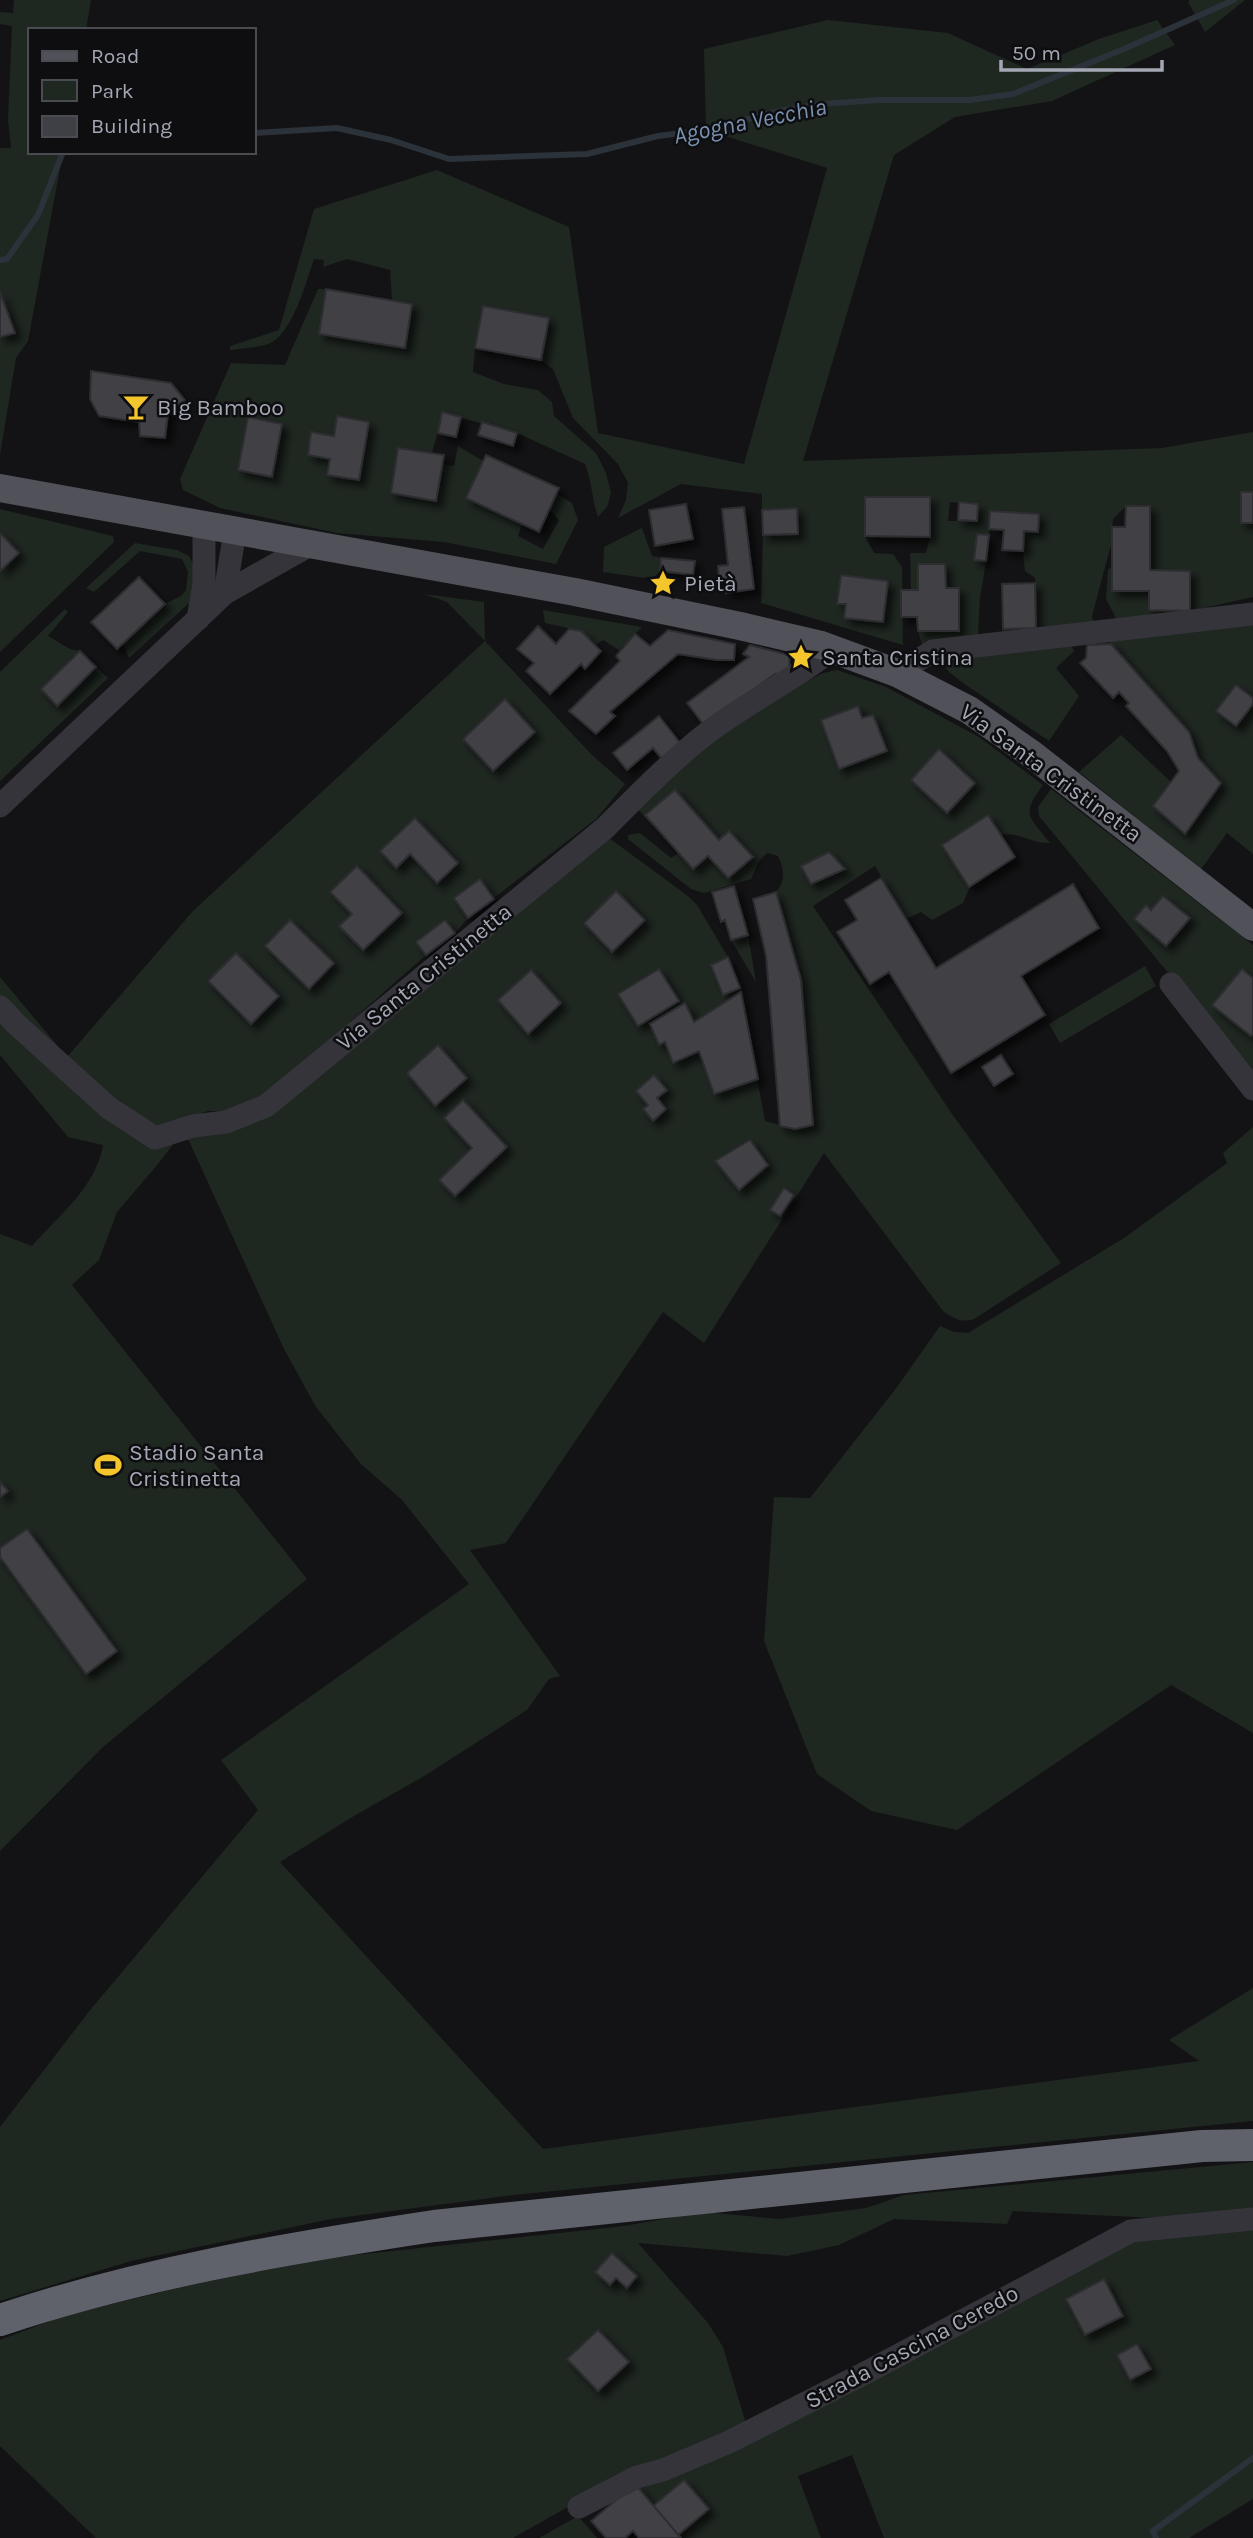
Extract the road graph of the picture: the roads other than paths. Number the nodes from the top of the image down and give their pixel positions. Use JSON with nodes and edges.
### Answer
{"nodes":[{"id":1,"x":0,"y":488,"type":"edge"},
{"id":2,"x":204,"y":526,"type":"junction"},
{"id":3,"x":234,"y":531,"type":"junction"},
{"id":4,"x":310,"y":545,"type":"junction"},
{"id":5,"x":225,"y":593,"type":"junction"},
{"id":6,"x":1253,"y":614,"type":"edge"},
{"id":7,"x":198,"y":619,"type":"junction"},
{"id":8,"x":832,"y":650,"type":"junction"},
{"id":9,"x":897,"y":673,"type":"junction"},
{"id":10,"x":0,"y":806,"type":"edge"},
{"id":11,"x":1253,"y":926,"type":"edge"},
{"id":12,"x":1171,"y":984,"type":"dead end"},
{"id":13,"x":0,"y":1007,"type":"edge"},
{"id":14,"x":1253,"y":1089,"type":"edge"},
{"id":15,"x":1253,"y":2134,"type":"edge"},
{"id":16,"x":1253,"y":2145,"type":"edge"},
{"id":17,"x":1202,"y":2146,"type":"junction"},
{"id":18,"x":1253,"y":2219,"type":"edge"},
{"id":19,"x":0,"y":2320,"type":"edge"},
{"id":20,"x":579,"y":2507,"type":"dead end"}],
"edges":[{"from":1,"to":2,"type":"main road","name":"Via Santa Cristinetta"},
{"from":2,"to":3,"type":"main road","name":"Via Santa Cristinetta"},
{"from":2,"to":7,"type":"street"},
{"from":3,"to":4,"type":"main road","name":"Via Santa Cristinetta"},
{"from":3,"to":5,"type":"street"},
{"from":4,"to":5,"type":"street"},
{"from":4,"to":8,"type":"main road","name":"Via Santa Cristinetta"},
{"from":5,"to":7,"type":"street"},
{"from":6,"to":9,"type":"street"},
{"from":7,"to":10,"type":"street"},
{"from":8,"to":9,"type":"main road","name":"Via Santa Cristinetta"},
{"from":8,"to":13,"type":"street","name":"Via Santa Cristinetta"},
{"from":9,"to":11,"type":"main road","name":"Via Santa Cristinetta"},
{"from":12,"to":14,"type":"street"},
{"from":15,"to":17,"type":"highway"},
{"from":16,"to":17,"type":"highway"},
{"from":17,"to":19,"type":"highway"},
{"from":18,"to":20,"type":"street","name":"Strada Cascina Ceredo"}]}
